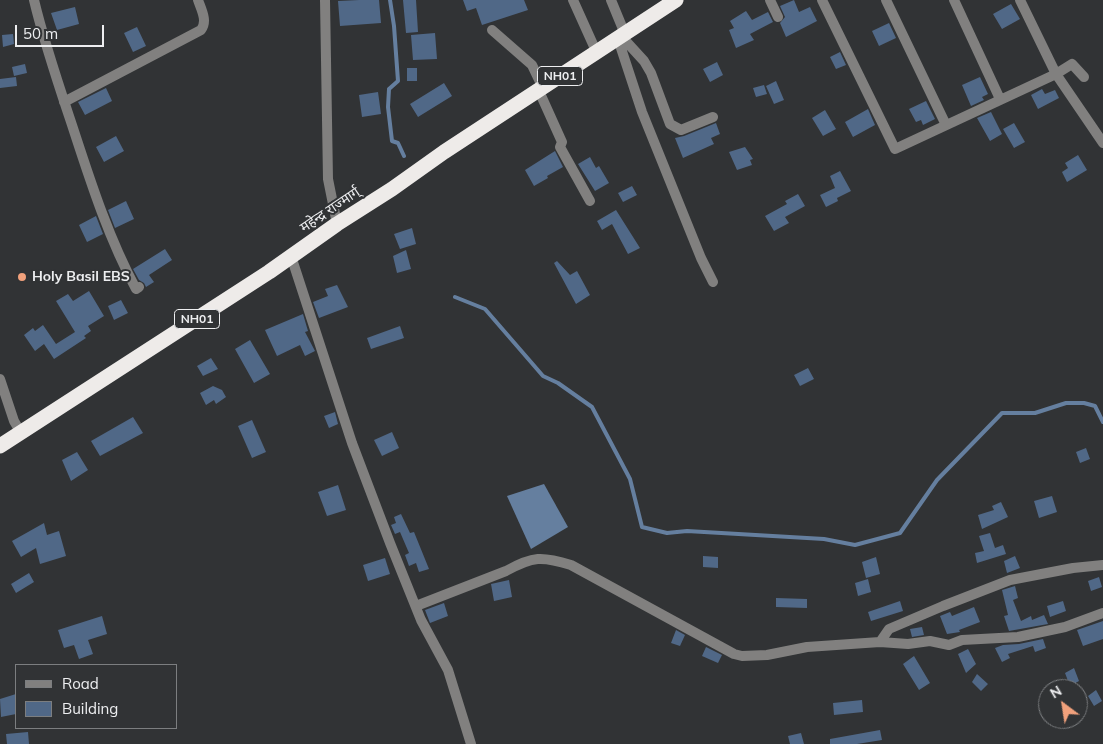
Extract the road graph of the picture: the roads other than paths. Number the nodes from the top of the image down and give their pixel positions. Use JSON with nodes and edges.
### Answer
{"nodes":[{"id":1,"x":34,"y":0,"type":"edge"},
{"id":2,"x":198,"y":0,"type":"edge"},
{"id":3,"x":325,"y":0,"type":"edge"},
{"id":4,"x":572,"y":0,"type":"edge"},
{"id":5,"x":611,"y":0,"type":"edge"},
{"id":6,"x":676,"y":0,"type":"edge"},
{"id":7,"x":770,"y":0,"type":"edge"},
{"id":8,"x":822,"y":0,"type":"edge"},
{"id":9,"x":886,"y":0,"type":"edge"},
{"id":10,"x":954,"y":0,"type":"edge"},
{"id":11,"x":1020,"y":0,"type":"edge"},
{"id":12,"x":778,"y":17,"type":"dead end"},
{"id":13,"x":492,"y":30,"type":"dead end"},
{"id":14,"x":622,"y":37,"type":"junction"},
{"id":15,"x":596,"y":51,"type":"junction"},
{"id":16,"x":1056,"y":74,"type":"junction"},
{"id":17,"x":1084,"y":77,"type":"dead end"},
{"id":18,"x":541,"y":89,"type":"junction"},
{"id":19,"x":1000,"y":99,"type":"junction"},
{"id":20,"x":64,"y":102,"type":"junction"},
{"id":21,"x":713,"y":117,"type":"dead end"},
{"id":22,"x":946,"y":125,"type":"junction"},
{"id":23,"x":1103,"y":143,"type":"edge"},
{"id":24,"x":590,"y":201,"type":"dead end"},
{"id":25,"x":337,"y":224,"type":"junction"},
{"id":26,"x":290,"y":256,"type":"junction"},
{"id":27,"x":713,"y":282,"type":"dead end"},
{"id":28,"x":139,"y":288,"type":"dead end"},
{"id":29,"x":0,"y":379,"type":"edge"},
{"id":30,"x":21,"y":433,"type":"junction"},
{"id":31,"x":0,"y":446,"type":"edge"},
{"id":32,"x":1103,"y":565,"type":"edge"},
{"id":33,"x":416,"y":606,"type":"junction"},
{"id":34,"x":1103,"y":613,"type":"edge"},
{"id":35,"x":880,"y":642,"type":"junction"},
{"id":36,"x":472,"y":744,"type":"edge"}],
"edges":[{"from":1,"to":20,"type":"street"},
{"from":2,"to":20,"type":"street"},
{"from":3,"to":25,"type":"street"},
{"from":4,"to":15,"type":"street"},
{"from":5,"to":14,"type":"street"},
{"from":6,"to":14,"type":"highway","name":"महेन्द्र राज्मार्ग्","number":"NH01"},
{"from":7,"to":12,"type":"street"},
{"from":8,"to":22,"type":"street"},
{"from":9,"to":22,"type":"street"},
{"from":10,"to":19,"type":"street"},
{"from":11,"to":16,"type":"street"},
{"from":13,"to":18,"type":"street"},
{"from":14,"to":15,"type":"highway","name":"महेन्द्र राज्मार्ग्","number":"NH01"},
{"from":14,"to":21,"type":"street"},
{"from":14,"to":27,"type":"street"},
{"from":15,"to":18,"type":"highway","name":"महेन्द्र राज्मार्ग्","number":"NH01"},
{"from":16,"to":17,"type":"street"},
{"from":16,"to":19,"type":"street"},
{"from":16,"to":23,"type":"street"},
{"from":18,"to":24,"type":"street"},
{"from":18,"to":25,"type":"highway","name":"महेन्द्र राज्मार्ग्","number":"NH01"},
{"from":19,"to":22,"type":"street"},
{"from":20,"to":28,"type":"street"},
{"from":25,"to":26,"type":"highway","name":"महेन्द्र राज्मार्ग्","number":"NH01"},
{"from":26,"to":30,"type":"highway","name":"महेन्द्र राज्मार्ग्","number":"NH01"},
{"from":26,"to":33,"type":"street"},
{"from":29,"to":30,"type":"street"},
{"from":30,"to":31,"type":"highway","name":"महेन्द्र राज्मार्ग्","number":"NH01"},
{"from":32,"to":35,"type":"street"},
{"from":33,"to":35,"type":"street"},
{"from":33,"to":36,"type":"street"},
{"from":34,"to":35,"type":"street"}]}
